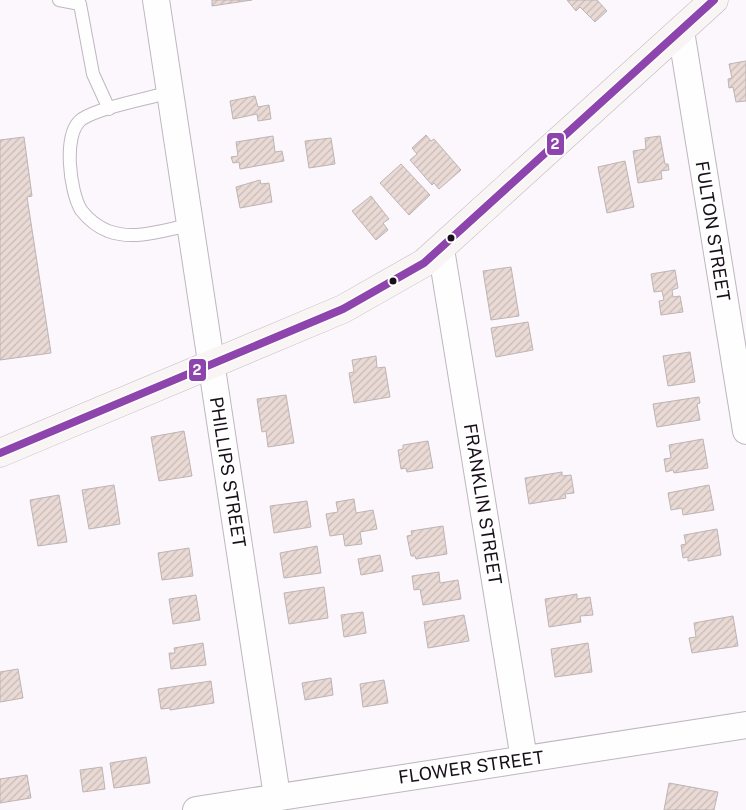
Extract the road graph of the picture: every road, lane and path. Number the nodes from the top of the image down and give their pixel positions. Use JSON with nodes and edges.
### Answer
{"nodes":[{"id":1,"x":59,"y":0,"type":"edge"},
{"id":2,"x":156,"y":0,"type":"edge"},
{"id":3,"x":714,"y":0,"type":"edge"},
{"id":4,"x":680,"y":31,"type":"junction"},
{"id":5,"x":170,"y":92,"type":"junction"},
{"id":6,"x":109,"y":109,"type":"junction"},
{"id":7,"x":190,"y":225,"type":"junction"},
{"id":8,"x":441,"y":249,"type":"junction"},
{"id":9,"x":212,"y":365,"type":"junction"},
{"id":10,"x":746,"y":430,"type":"edge"},
{"id":11,"x":0,"y":453,"type":"edge"},
{"id":12,"x":746,"y":725,"type":"edge"},
{"id":13,"x":524,"y":759,"type":"junction"},
{"id":14,"x":277,"y":796,"type":"junction"},
{"id":15,"x":196,"y":810,"type":"edge"}],
"edges":[{"from":1,"to":6,"type":"lane"},
{"from":2,"to":5,"type":"street","name":"PHILLIPS STREET"},
{"from":3,"to":4,"type":"main road"},
{"from":4,"to":8,"type":"main road"},
{"from":4,"to":10,"type":"street","name":"FULTON STREET"},
{"from":5,"to":6,"type":"lane"},
{"from":5,"to":7,"type":"street","name":"PHILLIPS STREET"},
{"from":6,"to":7,"type":"lane"},
{"from":7,"to":9,"type":"street","name":"PHILLIPS STREET"},
{"from":8,"to":9,"type":"main road"},
{"from":8,"to":13,"type":"street","name":"FRANKLIN STREET"},
{"from":9,"to":11,"type":"main road"},
{"from":9,"to":14,"type":"street","name":"PHILLIPS STREET"},
{"from":12,"to":13,"type":"street","name":"FLOWER STREET"},
{"from":13,"to":14,"type":"street","name":"FLOWER STREET"},
{"from":14,"to":15,"type":"street","name":"FLOWER STREET"}]}
